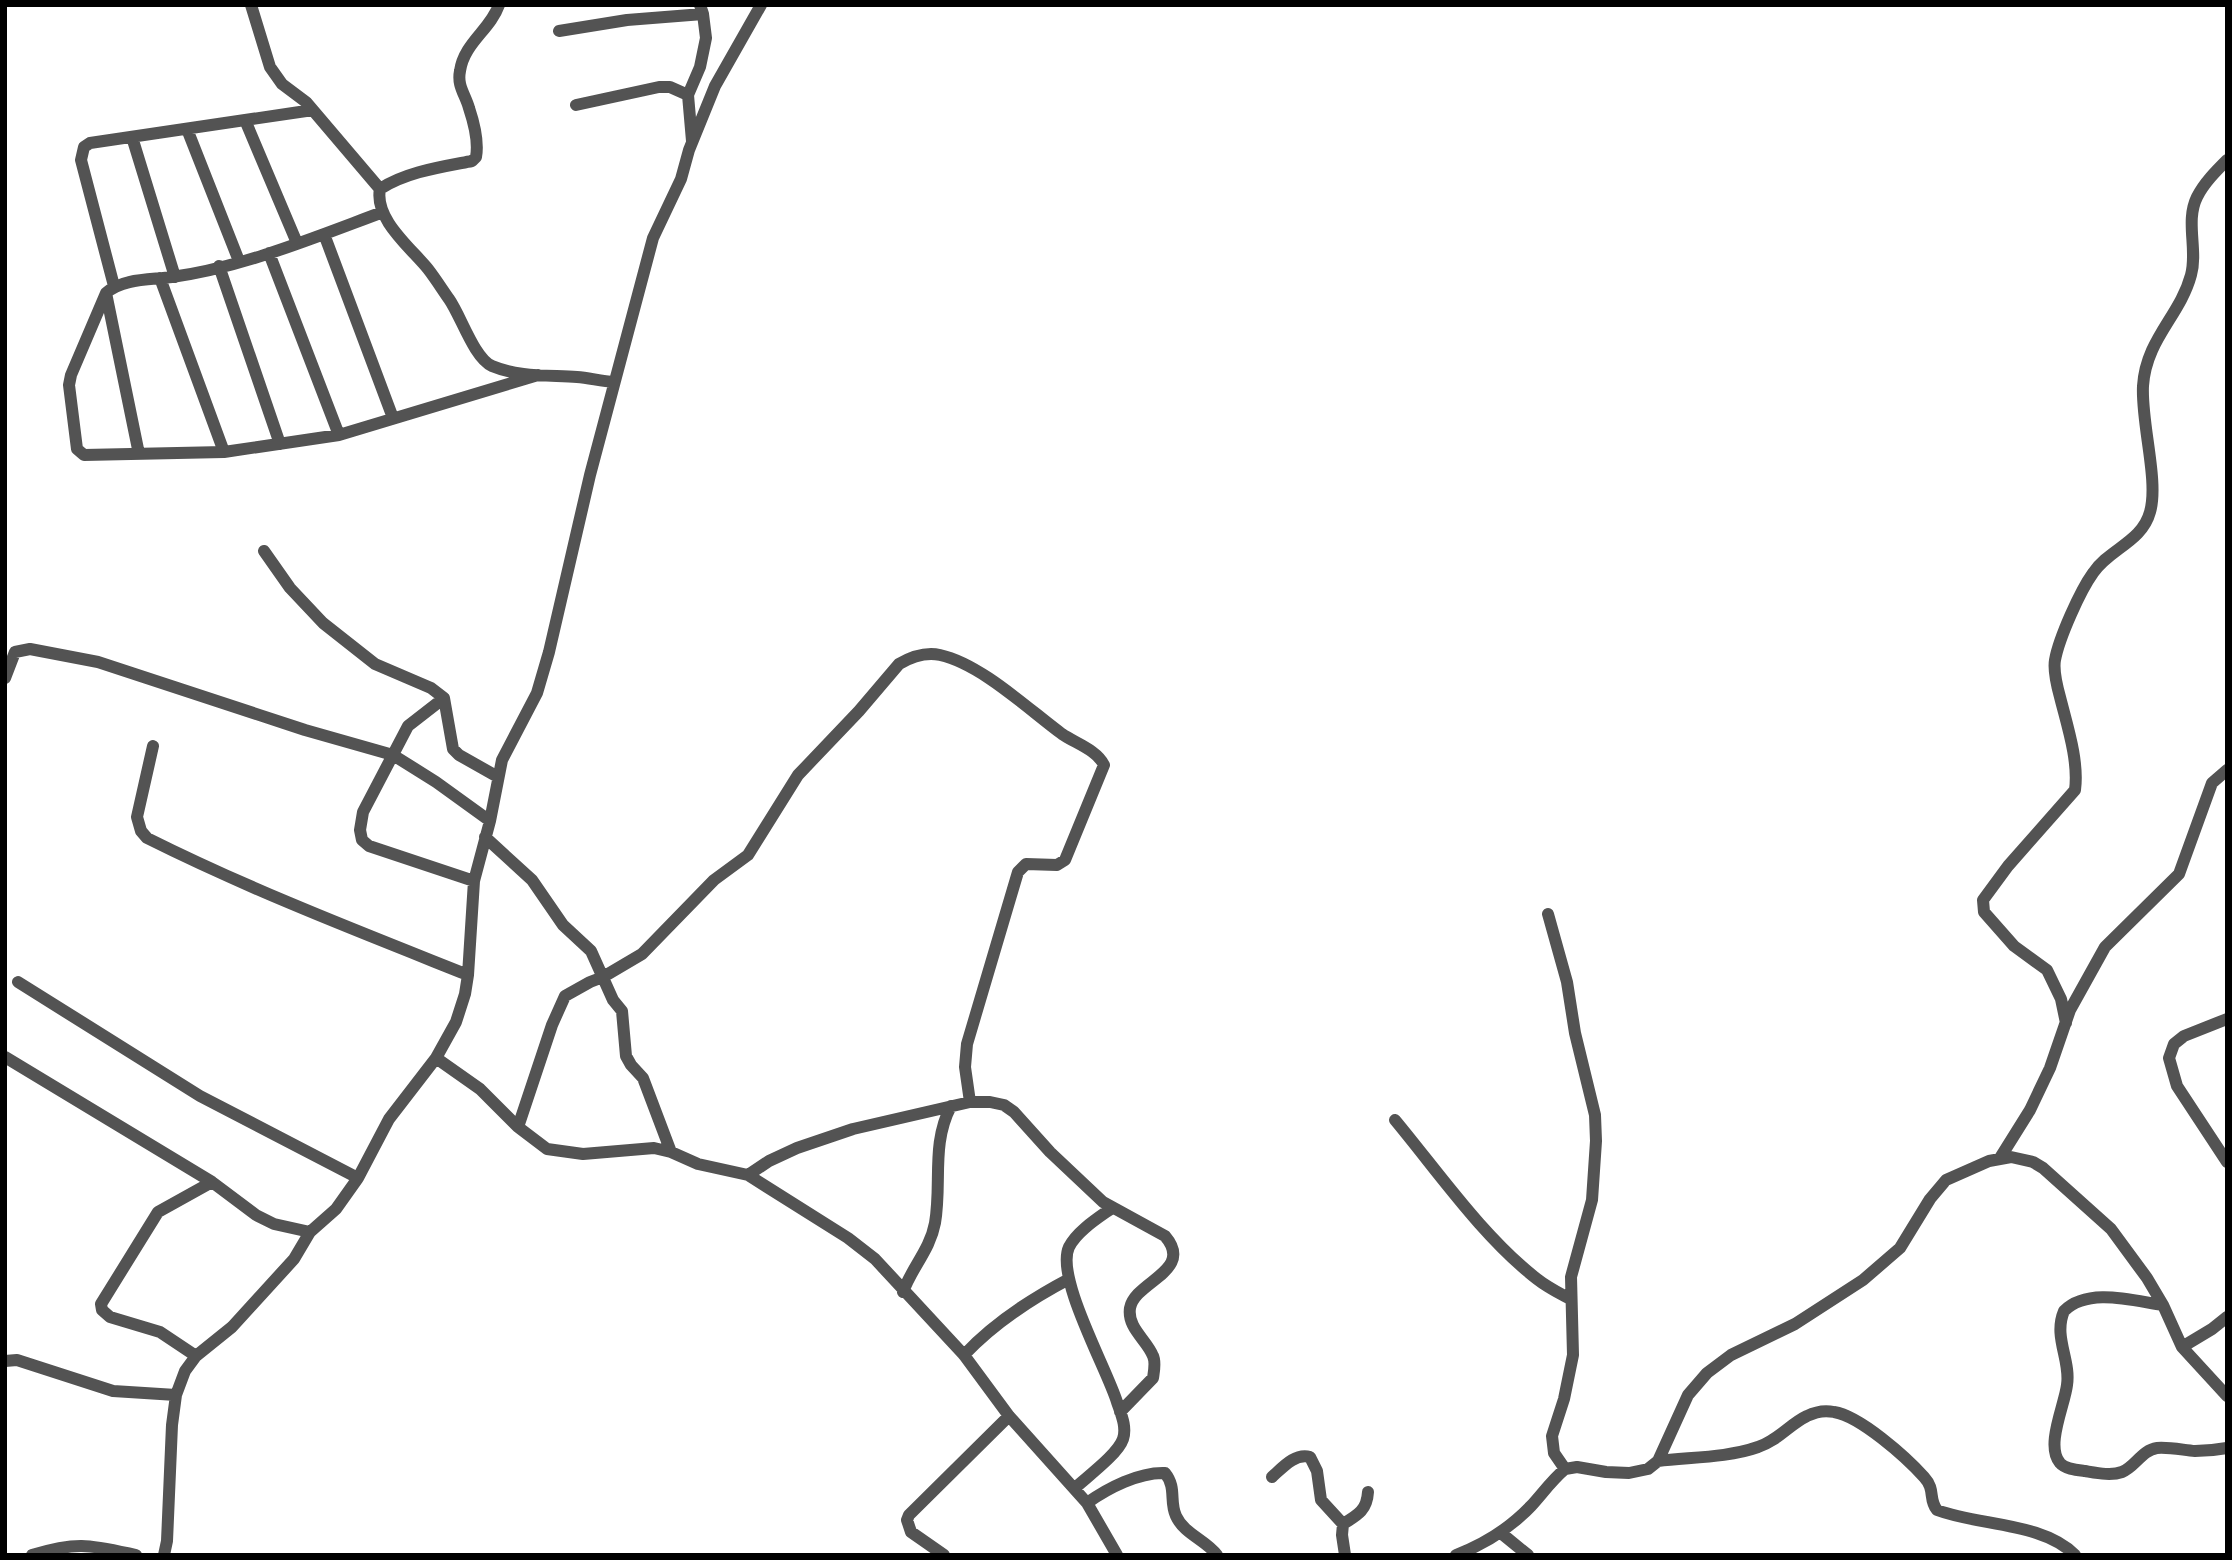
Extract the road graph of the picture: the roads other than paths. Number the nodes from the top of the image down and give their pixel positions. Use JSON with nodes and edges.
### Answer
{"nodes":[{"id":1,"x":251,"y":5,"type":"edge"},
{"id":2,"x":499,"y":5,"type":"edge"},
{"id":3,"x":761,"y":5,"type":"edge"},
{"id":4,"x":702,"y":10,"type":"edge"},
{"id":5,"x":559,"y":31,"type":"dead end"},
{"id":6,"x":688,"y":95,"type":"junction"},
{"id":7,"x":576,"y":105,"type":"dead end"},
{"id":8,"x":313,"y":110,"type":"junction"},
{"id":9,"x":245,"y":120,"type":"junction"},
{"id":10,"x":187,"y":129,"type":"junction"},
{"id":11,"x":132,"y":137,"type":"junction"},
{"id":12,"x":692,"y":142,"type":"junction"},
{"id":13,"x":2227,"y":160,"type":"edge"},
{"id":14,"x":380,"y":189,"type":"junction"},
{"id":15,"x":383,"y":212,"type":"junction"},
{"id":16,"x":324,"y":234,"type":"junction"},
{"id":17,"x":297,"y":243,"type":"junction"},
{"id":18,"x":270,"y":253,"type":"junction"},
{"id":19,"x":239,"y":261,"type":"junction"},
{"id":20,"x":219,"y":266,"type":"junction"},
{"id":21,"x":175,"y":277,"type":"junction"},
{"id":22,"x":160,"y":278,"type":"junction"},
{"id":23,"x":110,"y":289,"type":"junction"},
{"id":24,"x":538,"y":375,"type":"junction"},
{"id":25,"x":614,"y":383,"type":"junction"},
{"id":26,"x":393,"y":418,"type":"junction"},
{"id":27,"x":339,"y":435,"type":"junction"},
{"id":28,"x":280,"y":444,"type":"junction"},
{"id":29,"x":224,"y":452,"type":"junction"},
{"id":30,"x":139,"y":454,"type":"junction"},
{"id":31,"x":264,"y":551,"type":"dead end"},
{"id":32,"x":5,"y":678,"type":"edge"},
{"id":33,"x":443,"y":698,"type":"junction"},
{"id":34,"x":153,"y":746,"type":"dead end"},
{"id":35,"x":393,"y":755,"type":"junction"},
{"id":36,"x":2227,"y":770,"type":"edge"},
{"id":37,"x":498,"y":777,"type":"junction"},
{"id":38,"x":490,"y":821,"type":"junction"},
{"id":39,"x":485,"y":837,"type":"junction"},
{"id":40,"x":474,"y":881,"type":"junction"},
{"id":41,"x":1548,"y":914,"type":"dead end"},
{"id":42,"x":468,"y":975,"type":"junction"},
{"id":43,"x":604,"y":977,"type":"junction"},
{"id":44,"x":18,"y":982,"type":"dead end"},
{"id":45,"x":2227,"y":1019,"type":"edge"},
{"id":46,"x":2066,"y":1023,"type":"junction"},
{"id":47,"x":5,"y":1057,"type":"edge"},
{"id":48,"x":436,"y":1058,"type":"junction"},
{"id":49,"x":970,"y":1102,"type":"junction"},
{"id":50,"x":951,"y":1107,"type":"junction"},
{"id":51,"x":1395,"y":1120,"type":"dead end"},
{"id":52,"x":518,"y":1127,"type":"junction"},
{"id":53,"x":671,"y":1152,"type":"junction"},
{"id":54,"x":2000,"y":1158,"type":"junction"},
{"id":55,"x":2227,"y":1162,"type":"edge"},
{"id":56,"x":748,"y":1175,"type":"junction"},
{"id":57,"x":358,"y":1178,"type":"junction"},
{"id":58,"x":212,"y":1182,"type":"junction"},
{"id":59,"x":1112,"y":1208,"type":"junction"},
{"id":60,"x":310,"y":1232,"type":"junction"},
{"id":61,"x":1069,"y":1279,"type":"junction"},
{"id":62,"x":903,"y":1292,"type":"junction"},
{"id":63,"x":1570,"y":1300,"type":"junction"},
{"id":64,"x":2163,"y":1305,"type":"junction"},
{"id":65,"x":2227,"y":1317,"type":"edge"},
{"id":66,"x":2182,"y":1347,"type":"junction"},
{"id":67,"x":964,"y":1355,"type":"junction"},
{"id":68,"x":196,"y":1356,"type":"junction"},
{"id":69,"x":5,"y":1361,"type":"edge"},
{"id":70,"x":176,"y":1395,"type":"junction"},
{"id":71,"x":2227,"y":1396,"type":"edge"},
{"id":72,"x":1120,"y":1412,"type":"junction"},
{"id":73,"x":1009,"y":1416,"type":"junction"},
{"id":74,"x":2227,"y":1448,"type":"edge"},
{"id":75,"x":1658,"y":1461,"type":"junction"},
{"id":76,"x":1565,"y":1469,"type":"junction"},
{"id":77,"x":1272,"y":1477,"type":"dead end"},
{"id":78,"x":1075,"y":1488,"type":"junction"},
{"id":79,"x":1368,"y":1492,"type":"dead end"},
{"id":80,"x":1087,"y":1503,"type":"junction"},
{"id":81,"x":1343,"y":1524,"type":"junction"},
{"id":82,"x":1501,"y":1533,"type":"junction"},
{"id":83,"x":32,"y":1555,"type":"edge"},
{"id":84,"x":136,"y":1555,"type":"edge"},
{"id":85,"x":164,"y":1555,"type":"edge"},
{"id":86,"x":943,"y":1555,"type":"edge"},
{"id":87,"x":1117,"y":1555,"type":"edge"},
{"id":88,"x":1217,"y":1555,"type":"edge"},
{"id":89,"x":1345,"y":1555,"type":"edge"},
{"id":90,"x":1456,"y":1555,"type":"edge"},
{"id":91,"x":1528,"y":1555,"type":"edge"},
{"id":92,"x":2076,"y":1555,"type":"edge"}],
"edges":[{"from":1,"to":8,"type":"street"},
{"from":2,"to":14,"type":"street"},
{"from":3,"to":12,"type":"street"},
{"from":4,"to":5,"type":"street"},
{"from":4,"to":6,"type":"street"},
{"from":6,"to":7,"type":"street"},
{"from":6,"to":12,"type":"street"},
{"from":8,"to":9,"type":"street"},
{"from":8,"to":14,"type":"street"},
{"from":9,"to":10,"type":"street"},
{"from":9,"to":17,"type":"street"},
{"from":10,"to":11,"type":"street"},
{"from":10,"to":19,"type":"street"},
{"from":11,"to":21,"type":"street"},
{"from":11,"to":23,"type":"street"},
{"from":12,"to":25,"type":"street"},
{"from":13,"to":46,"type":"street"},
{"from":14,"to":15,"type":"street"},
{"from":15,"to":16,"type":"street"},
{"from":15,"to":24,"type":"street"},
{"from":16,"to":17,"type":"street"},
{"from":16,"to":26,"type":"street"},
{"from":17,"to":18,"type":"street"},
{"from":18,"to":19,"type":"street"},
{"from":18,"to":27,"type":"street"},
{"from":19,"to":20,"type":"street"},
{"from":20,"to":21,"type":"street"},
{"from":20,"to":28,"type":"street"},
{"from":21,"to":22,"type":"street"},
{"from":22,"to":23,"type":"street"},
{"from":22,"to":29,"type":"street"},
{"from":23,"to":30,"type":"street"},
{"from":23,"to":30,"type":"street"},
{"from":24,"to":25,"type":"street"},
{"from":24,"to":26,"type":"street"},
{"from":25,"to":37,"type":"street"},
{"from":26,"to":27,"type":"street"},
{"from":27,"to":28,"type":"street"},
{"from":28,"to":29,"type":"street"},
{"from":29,"to":30,"type":"street"},
{"from":31,"to":33,"type":"street"},
{"from":32,"to":35,"type":"street"},
{"from":33,"to":35,"type":"street"},
{"from":33,"to":37,"type":"street"},
{"from":34,"to":42,"type":"street"},
{"from":35,"to":38,"type":"street"},
{"from":35,"to":40,"type":"street"},
{"from":36,"to":46,"type":"street"},
{"from":37,"to":38,"type":"street"},
{"from":38,"to":39,"type":"street"},
{"from":39,"to":40,"type":"street"},
{"from":39,"to":43,"type":"street"},
{"from":40,"to":42,"type":"street"},
{"from":41,"to":63,"type":"street"},
{"from":42,"to":48,"type":"street"},
{"from":43,"to":49,"type":"street"},
{"from":43,"to":52,"type":"street"},
{"from":43,"to":53,"type":"street"},
{"from":44,"to":57,"type":"street"},
{"from":45,"to":55,"type":"street"},
{"from":46,"to":54,"type":"street"},
{"from":47,"to":58,"type":"street"},
{"from":48,"to":52,"type":"street"},
{"from":48,"to":57,"type":"street"},
{"from":49,"to":50,"type":"street"},
{"from":49,"to":59,"type":"street"},
{"from":50,"to":56,"type":"street"},
{"from":50,"to":62,"type":"street"},
{"from":51,"to":63,"type":"street"},
{"from":52,"to":53,"type":"street"},
{"from":53,"to":56,"type":"street"},
{"from":54,"to":64,"type":"street"},
{"from":54,"to":75,"type":"street"},
{"from":56,"to":62,"type":"street"},
{"from":57,"to":60,"type":"street"},
{"from":58,"to":60,"type":"street"},
{"from":58,"to":68,"type":"street"},
{"from":59,"to":61,"type":"street"},
{"from":59,"to":72,"type":"street"},
{"from":60,"to":68,"type":"street"},
{"from":61,"to":67,"type":"street"},
{"from":61,"to":72,"type":"street"},
{"from":62,"to":67,"type":"street"},
{"from":63,"to":76,"type":"street"},
{"from":64,"to":66,"type":"street"},
{"from":64,"to":74,"type":"street"},
{"from":65,"to":66,"type":"street"},
{"from":66,"to":71,"type":"street"},
{"from":67,"to":73,"type":"street"},
{"from":68,"to":70,"type":"street"},
{"from":69,"to":70,"type":"street"},
{"from":70,"to":85,"type":"street"},
{"from":72,"to":78,"type":"street"},
{"from":73,"to":78,"type":"street"},
{"from":73,"to":86,"type":"street"},
{"from":75,"to":76,"type":"street"},
{"from":75,"to":92,"type":"street"},
{"from":76,"to":82,"type":"street"},
{"from":77,"to":81,"type":"street"},
{"from":78,"to":80,"type":"street"},
{"from":79,"to":81,"type":"street"},
{"from":80,"to":87,"type":"street"},
{"from":80,"to":88,"type":"street"},
{"from":81,"to":89,"type":"street"},
{"from":82,"to":90,"type":"street"},
{"from":82,"to":91,"type":"street"},
{"from":83,"to":84,"type":"street"}]}
